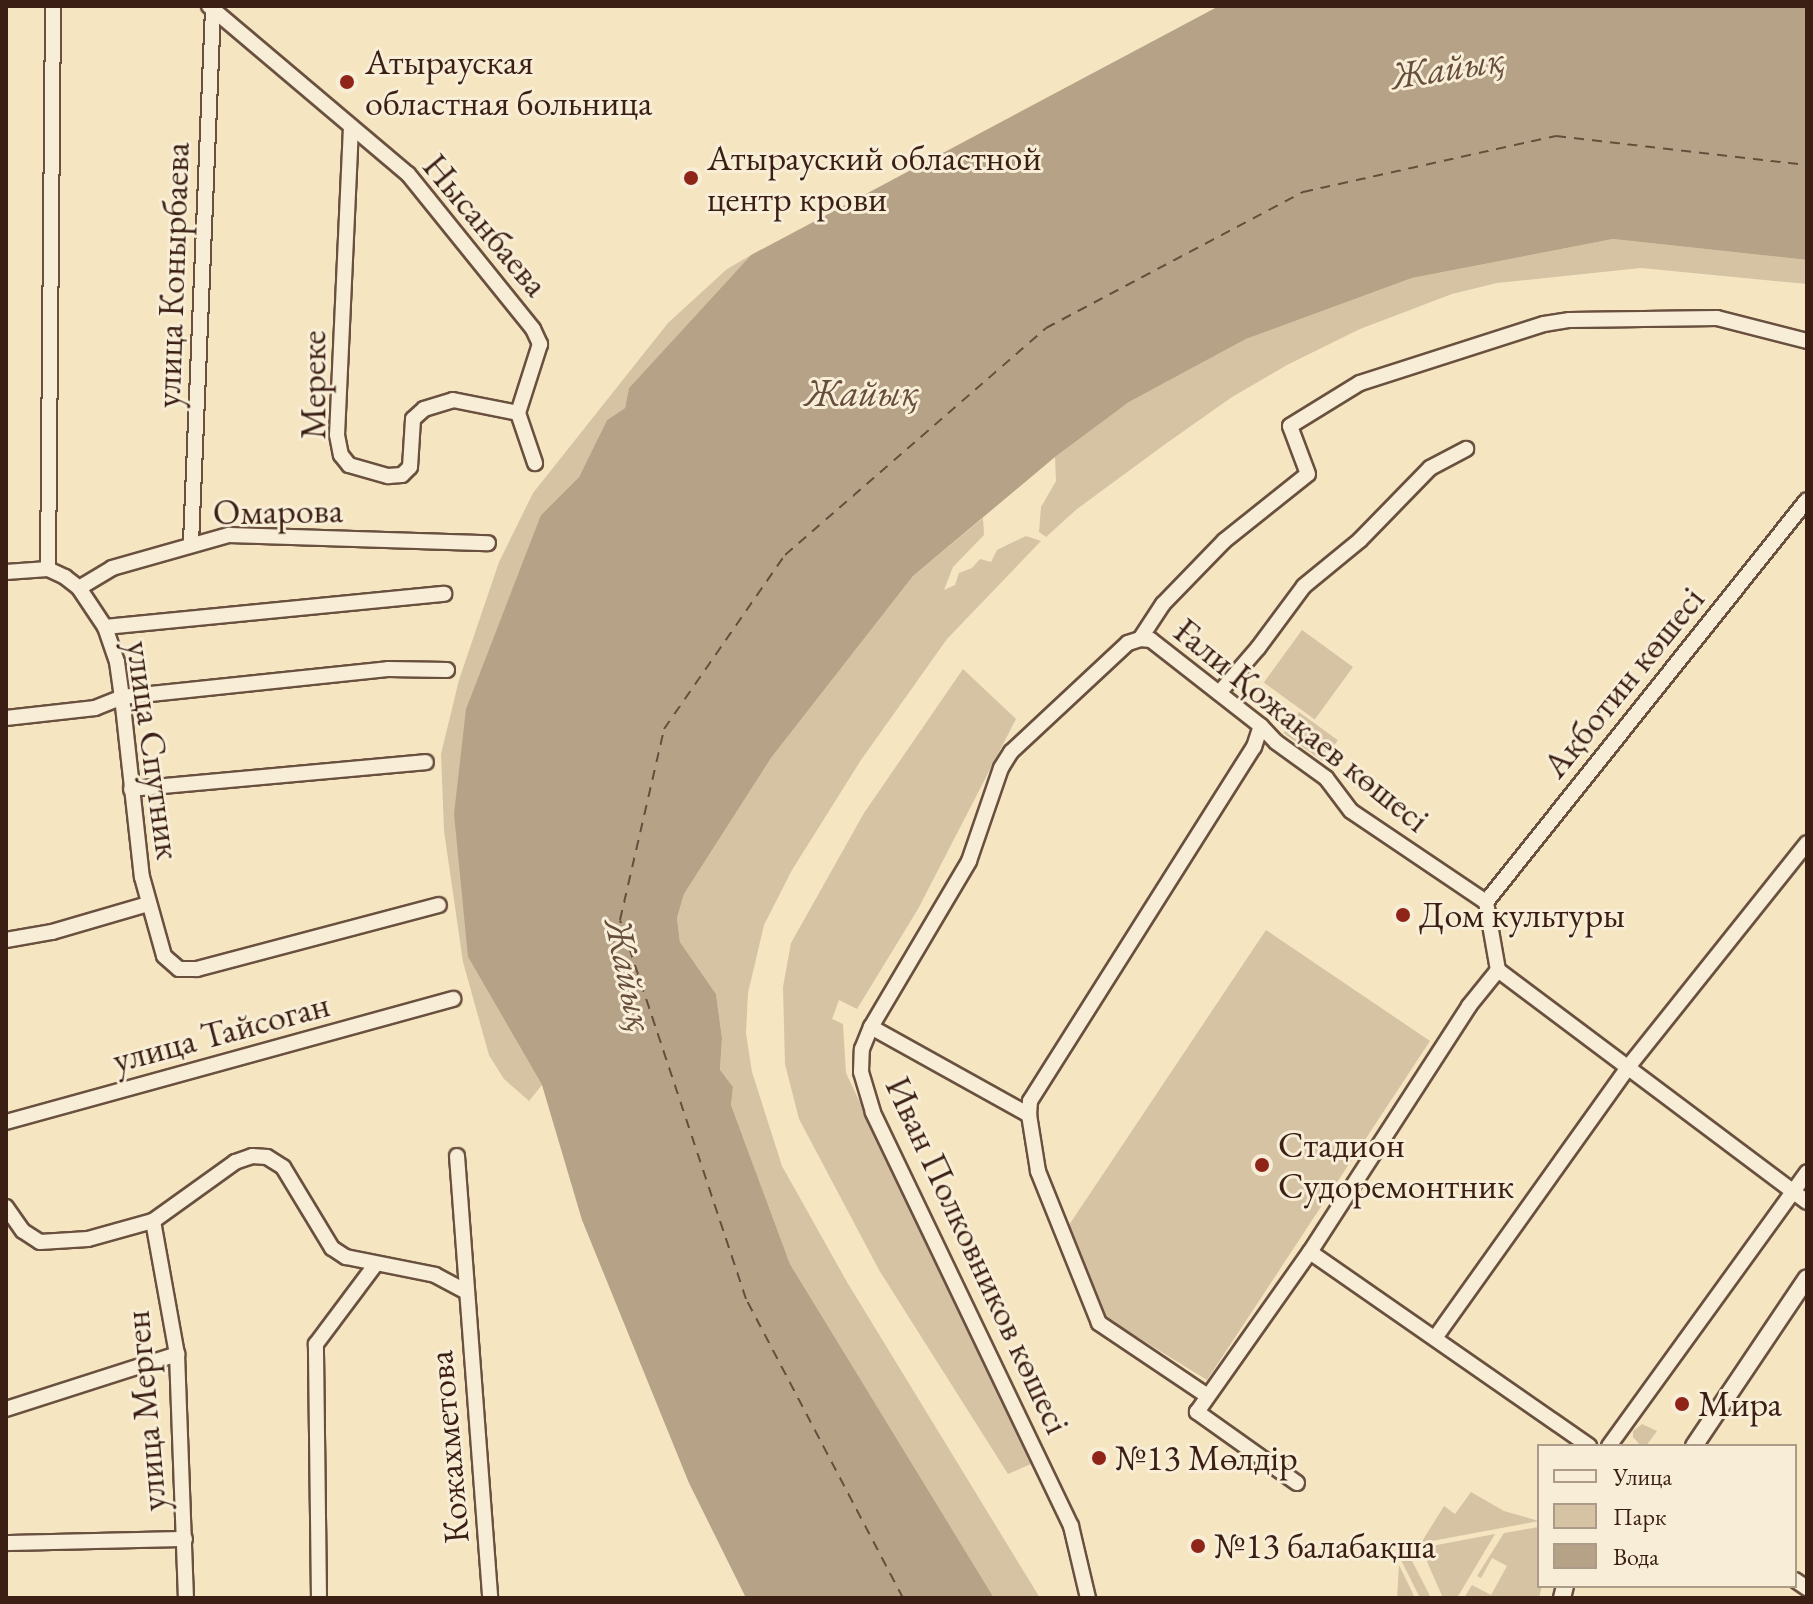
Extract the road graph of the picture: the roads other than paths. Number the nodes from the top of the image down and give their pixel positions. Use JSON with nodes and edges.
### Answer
{"nodes":[{"id":1,"x":53,"y":6,"type":"edge"},
{"id":2,"x":211,"y":8,"type":"edge"},
{"id":3,"x":351,"y":127,"type":"junction"},
{"id":4,"x":1807,"y":341,"type":"edge"},
{"id":5,"x":518,"y":413,"type":"junction"},
{"id":6,"x":1466,"y":449,"type":"dead end"},
{"id":7,"x":535,"y":463,"type":"dead end"},
{"id":8,"x":1807,"y":500,"type":"edge"},
{"id":9,"x":191,"y":543,"type":"junction"},
{"id":10,"x":488,"y":543,"type":"dead end"},
{"id":11,"x":48,"y":569,"type":"junction"},
{"id":12,"x":6,"y":572,"type":"edge"},
{"id":13,"x":79,"y":588,"type":"junction"},
{"id":14,"x":444,"y":594,"type":"dead end"},
{"id":15,"x":105,"y":627,"type":"junction"},
{"id":16,"x":1140,"y":639,"type":"junction"},
{"id":17,"x":447,"y":670,"type":"dead end"},
{"id":18,"x":1219,"y":693,"type":"junction"},
{"id":19,"x":122,"y":697,"type":"junction"},
{"id":20,"x":6,"y":718,"type":"edge"},
{"id":21,"x":1261,"y":726,"type":"junction"},
{"id":22,"x":426,"y":762,"type":"dead end"},
{"id":23,"x":131,"y":789,"type":"junction"},
{"id":24,"x":1807,"y":843,"type":"edge"},
{"id":25,"x":1486,"y":902,"type":"junction"},
{"id":26,"x":148,"y":904,"type":"junction"},
{"id":27,"x":439,"y":905,"type":"dead end"},
{"id":28,"x":6,"y":940,"type":"edge"},
{"id":29,"x":1498,"y":970,"type":"junction"},
{"id":30,"x":453,"y":999,"type":"dead end"},
{"id":31,"x":871,"y":1027,"type":"junction"},
{"id":32,"x":1629,"y":1066,"type":"junction"},
{"id":33,"x":1029,"y":1115,"type":"junction"},
{"id":34,"x":6,"y":1122,"type":"edge"},
{"id":35,"x":457,"y":1156,"type":"dead end"},
{"id":36,"x":1807,"y":1172,"type":"edge"},
{"id":37,"x":1793,"y":1191,"type":"junction"},
{"id":38,"x":1807,"y":1202,"type":"edge"},
{"id":39,"x":6,"y":1207,"type":"edge"},
{"id":40,"x":153,"y":1221,"type":"junction"},
{"id":41,"x":1310,"y":1252,"type":"junction"},
{"id":42,"x":375,"y":1265,"type":"junction"},
{"id":43,"x":1807,"y":1278,"type":"edge"},
{"id":44,"x":465,"y":1291,"type":"junction"},
{"id":45,"x":1435,"y":1338,"type":"junction"},
{"id":46,"x":177,"y":1354,"type":"junction"},
{"id":47,"x":1206,"y":1395,"type":"junction"},
{"id":48,"x":6,"y":1409,"type":"edge"},
{"id":49,"x":1586,"y":1444,"type":"edge"},
{"id":50,"x":1610,"y":1444,"type":"edge"},
{"id":51,"x":1695,"y":1444,"type":"edge"},
{"id":52,"x":1297,"y":1483,"type":"dead end"},
{"id":53,"x":185,"y":1539,"type":"junction"},
{"id":54,"x":6,"y":1543,"type":"edge"},
{"id":55,"x":186,"y":1598,"type":"edge"},
{"id":56,"x":319,"y":1598,"type":"edge"},
{"id":57,"x":490,"y":1598,"type":"edge"},
{"id":58,"x":1088,"y":1598,"type":"edge"}],
"edges":[{"from":1,"to":11,"type":"street"},
{"from":2,"to":3,"type":"street","name":"Нысанбаева"},
{"from":2,"to":9,"type":"street","name":"улица Конырбаева"},
{"from":3,"to":5,"type":"street","name":"Нысанбаева"},
{"from":3,"to":5,"type":"street","name":"Мереке"},
{"from":4,"to":16,"type":"street"},
{"from":5,"to":7,"type":"street"},
{"from":6,"to":18,"type":"street"},
{"from":8,"to":25,"type":"street","name":"Ақботин көшесі"},
{"from":9,"to":10,"type":"street","name":"Омарова"},
{"from":9,"to":13,"type":"street","name":"Омарова"},
{"from":11,"to":12,"type":"street"},
{"from":11,"to":13,"type":"street","name":"улица Спутник"},
{"from":13,"to":15,"type":"street","name":"улица Спутник"},
{"from":14,"to":15,"type":"street"},
{"from":15,"to":19,"type":"street","name":"улица Спутник"},
{"from":16,"to":18,"type":"street","name":"Ғали Қожақаев көшесі"},
{"from":16,"to":31,"type":"street","name":"Иван Полковников көшесі"},
{"from":17,"to":19,"type":"street"},
{"from":18,"to":21,"type":"street","name":"Ғали Қожақаев көшесі"},
{"from":19,"to":20,"type":"street"},
{"from":19,"to":23,"type":"street","name":"улица Спутник"},
{"from":21,"to":25,"type":"street","name":"Ғали Қожақаев көшесі"},
{"from":21,"to":33,"type":"street"},
{"from":22,"to":23,"type":"street"},
{"from":23,"to":26,"type":"street","name":"улица Спутник"},
{"from":24,"to":32,"type":"street"},
{"from":25,"to":29,"type":"street"},
{"from":26,"to":27,"type":"street","name":"улица Тайсоган"},
{"from":26,"to":28,"type":"street"},
{"from":29,"to":32,"type":"street"},
{"from":29,"to":41,"type":"street"},
{"from":30,"to":34,"type":"street","name":"улица Тайсоган"},
{"from":31,"to":33,"type":"street","name":"Иван Полковников көшесі"},
{"from":31,"to":58,"type":"street","name":"Иван Полковников көшесі"},
{"from":32,"to":37,"type":"street"},
{"from":32,"to":45,"type":"street"},
{"from":33,"to":47,"type":"street"},
{"from":35,"to":44,"type":"street","name":"Кожахметова"},
{"from":36,"to":37,"type":"street"},
{"from":37,"to":38,"type":"street"},
{"from":37,"to":50,"type":"street"},
{"from":39,"to":40,"type":"street"},
{"from":40,"to":42,"type":"street"},
{"from":40,"to":46,"type":"street","name":"улица Мерген"},
{"from":41,"to":45,"type":"street"},
{"from":41,"to":47,"type":"street"},
{"from":42,"to":44,"type":"street"},
{"from":42,"to":56,"type":"street"},
{"from":43,"to":51,"type":"street"},
{"from":44,"to":57,"type":"street","name":"Кожахметова"},
{"from":45,"to":49,"type":"street"},
{"from":46,"to":48,"type":"street"},
{"from":46,"to":53,"type":"street","name":"улица Мерген"},
{"from":47,"to":52,"type":"street"},
{"from":53,"to":54,"type":"street"},
{"from":53,"to":55,"type":"street","name":"улица Мерген"}]}
